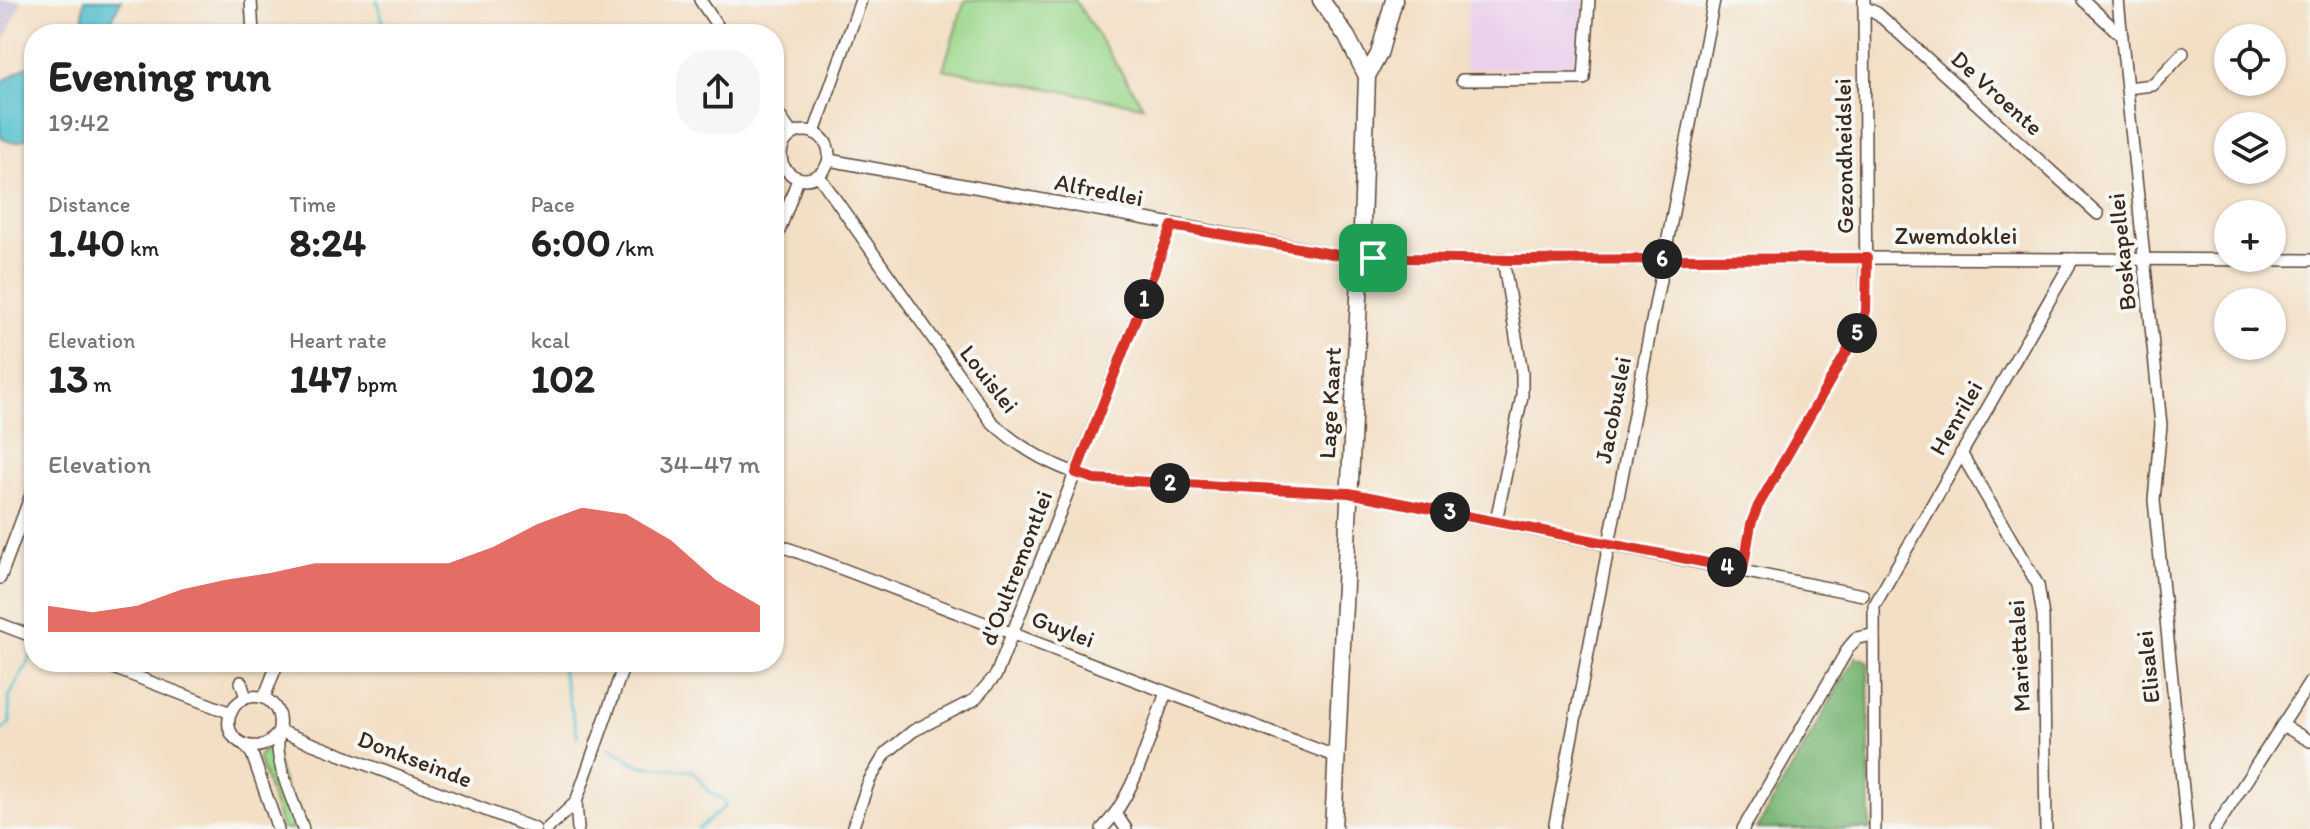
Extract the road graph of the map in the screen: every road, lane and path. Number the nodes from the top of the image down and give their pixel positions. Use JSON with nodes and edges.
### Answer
{"nodes":[{"id":1,"x":251,"y":0,"type":"edge"},
{"id":2,"x":700,"y":0,"type":"edge"},
{"id":3,"x":861,"y":0,"type":"edge"},
{"id":4,"x":1321,"y":0,"type":"edge"},
{"id":5,"x":1394,"y":0,"type":"edge"},
{"id":6,"x":1589,"y":0,"type":"edge"},
{"id":7,"x":1714,"y":0,"type":"edge"},
{"id":8,"x":2083,"y":0,"type":"edge"},
{"id":9,"x":2118,"y":0,"type":"edge"},
{"id":10,"x":1864,"y":3,"type":"edge"},
{"id":11,"x":252,"y":24,"type":"edge"},
{"id":12,"x":716,"y":24,"type":"edge"},
{"id":13,"x":2122,"y":36,"type":"junction"},
{"id":14,"x":2183,"y":53,"type":"dead end"},
{"id":15,"x":1367,"y":76,"type":"junction"},
{"id":16,"x":1462,"y":80,"type":"dead end"},
{"id":17,"x":2127,"y":88,"type":"junction"},
{"id":18,"x":784,"y":122,"type":"edge"},
{"id":19,"x":814,"y":133,"type":"junction"},
{"id":20,"x":792,"y":134,"type":"junction"},
{"id":21,"x":784,"y":142,"type":"edge"},
{"id":22,"x":829,"y":160,"type":"junction"},
{"id":23,"x":784,"y":168,"type":"edge"},
{"id":24,"x":819,"y":176,"type":"junction"},
{"id":25,"x":798,"y":179,"type":"junction"},
{"id":26,"x":2098,"y":214,"type":"dead end"},
{"id":27,"x":784,"y":218,"type":"edge"},
{"id":28,"x":1172,"y":226,"type":"junction"},
{"id":29,"x":1361,"y":257,"type":"junction"},
{"id":30,"x":1867,"y":258,"type":"junction"},
{"id":31,"x":2145,"y":258,"type":"junction"},
{"id":32,"x":1503,"y":259,"type":"junction"},
{"id":33,"x":1665,"y":259,"type":"junction"},
{"id":34,"x":2073,"y":259,"type":"junction"},
{"id":35,"x":2310,"y":260,"type":"edge"},
{"id":36,"x":1961,"y":453,"type":"junction"},
{"id":37,"x":1076,"y":473,"type":"junction"},
{"id":38,"x":1349,"y":493,"type":"junction"},
{"id":39,"x":2154,"y":500,"type":"joint"},
{"id":40,"x":24,"y":514,"type":"edge"},
{"id":41,"x":1496,"y":521,"type":"junction"},
{"id":42,"x":1609,"y":544,"type":"junction"},
{"id":43,"x":784,"y":547,"type":"edge"},
{"id":44,"x":1743,"y":570,"type":"junction"},
{"id":45,"x":0,"y":578,"type":"edge"},
{"id":46,"x":1863,"y":595,"type":"dead end"},
{"id":47,"x":0,"y":624,"type":"edge"},
{"id":48,"x":24,"y":633,"type":"edge"},
{"id":49,"x":1014,"y":634,"type":"junction"},
{"id":50,"x":1873,"y":635,"type":"junction"},
{"id":51,"x":124,"y":672,"type":"edge"},
{"id":52,"x":274,"y":672,"type":"edge"},
{"id":53,"x":622,"y":672,"type":"edge"},
{"id":54,"x":241,"y":682,"type":"dead end"},
{"id":55,"x":2310,"y":682,"type":"edge"},
{"id":56,"x":1166,"y":693,"type":"junction"},
{"id":57,"x":246,"y":698,"type":"junction"},
{"id":58,"x":264,"y":698,"type":"junction"},
{"id":59,"x":231,"y":713,"type":"junction"},
{"id":60,"x":2284,"y":726,"type":"junction"},
{"id":61,"x":279,"y":731,"type":"junction"},
{"id":62,"x":2310,"y":741,"type":"edge"},
{"id":63,"x":245,"y":745,"type":"junction"},
{"id":64,"x":1337,"y":757,"type":"junction"},
{"id":65,"x":576,"y":802,"type":"junction"},
{"id":66,"x":1116,"y":814,"type":"junction"},
{"id":67,"x":278,"y":829,"type":"edge"},
{"id":68,"x":303,"y":829,"type":"edge"},
{"id":69,"x":535,"y":829,"type":"edge"},
{"id":70,"x":547,"y":829,"type":"edge"},
{"id":71,"x":578,"y":829,"type":"edge"},
{"id":72,"x":852,"y":829,"type":"edge"},
{"id":73,"x":1102,"y":829,"type":"edge"},
{"id":74,"x":1126,"y":829,"type":"edge"},
{"id":75,"x":1333,"y":829,"type":"edge"},
{"id":76,"x":1554,"y":829,"type":"edge"},
{"id":77,"x":1743,"y":829,"type":"edge"},
{"id":78,"x":1875,"y":829,"type":"edge"},
{"id":79,"x":2046,"y":829,"type":"edge"},
{"id":80,"x":2187,"y":829,"type":"edge"},
{"id":81,"x":2215,"y":829,"type":"edge"}],
"edges":[{"from":1,"to":11,"type":"street"},
{"from":2,"to":12,"type":"street"},
{"from":3,"to":19,"type":"street"},
{"from":4,"to":15,"type":"street"},
{"from":5,"to":15,"type":"street"},
{"from":6,"to":16,"type":"street"},
{"from":7,"to":33,"type":"street","name":"Jacobuslei"},
{"from":8,"to":13,"type":"street"},
{"from":9,"to":13,"type":"street","name":"Boskapellei"},
{"from":10,"to":26,"type":"street","name":"De Vroente"},
{"from":10,"to":30,"type":"street","name":"Gezondheidslei"},
{"from":13,"to":17,"type":"street","name":"Boskapellei"},
{"from":14,"to":17,"type":"street"},
{"from":15,"to":29,"type":"street","name":"Lage Kaart"},
{"from":17,"to":31,"type":"street","name":"Boskapellei"},
{"from":18,"to":20,"type":"street"},
{"from":19,"to":20,"type":"street"},
{"from":19,"to":22,"type":"street"},
{"from":20,"to":21,"type":"street"},
{"from":22,"to":24,"type":"street"},
{"from":22,"to":28,"type":"street","name":"Alfredlei"},
{"from":23,"to":25,"type":"street"},
{"from":24,"to":25,"type":"street"},
{"from":24,"to":37,"type":"street","name":"Louislei"},
{"from":25,"to":27,"type":"street"},
{"from":28,"to":29,"type":"street","name":"Alfredlei"},
{"from":28,"to":37,"type":"street","name":"d'Oultremontlei"},
{"from":29,"to":32,"type":"street","name":"Zwemdoklei"},
{"from":29,"to":38,"type":"street","name":"Lage Kaart"},
{"from":30,"to":33,"type":"street","name":"Zwemdoklei"},
{"from":30,"to":34,"type":"street","name":"Zwemdoklei"},
{"from":30,"to":44,"type":"street","name":"Gezondheidslei"},
{"from":31,"to":34,"type":"street","name":"Zwemdoklei"},
{"from":31,"to":35,"type":"street","name":"Zwemdoklei"},
{"from":31,"to":39,"type":"street","name":"Boskapellei"},
{"from":32,"to":33,"type":"street","name":"Zwemdoklei"},
{"from":32,"to":41,"type":"street"},
{"from":33,"to":42,"type":"street","name":"Jacobuslei"},
{"from":34,"to":36,"type":"street","name":"Henrilei"},
{"from":36,"to":50,"type":"street","name":"Henrilei"},
{"from":36,"to":79,"type":"street","name":"Mariettalei"},
{"from":37,"to":38,"type":"street","name":"Louislei"},
{"from":37,"to":49,"type":"street","name":"d'Oultremontlei"},
{"from":38,"to":41,"type":"street","name":"Louislei"},
{"from":38,"to":64,"type":"street","name":"Lage Kaart"},
{"from":39,"to":80,"type":"street","name":"Elisalei"},
{"from":40,"to":45,"type":"street"},
{"from":41,"to":42,"type":"street","name":"Louislei"},
{"from":42,"to":44,"type":"street","name":"Louislei"},
{"from":42,"to":76,"type":"street","name":"Jacobuslei"},
{"from":43,"to":49,"type":"street","name":"Guylei"},
{"from":44,"to":46,"type":"street","name":"Louislei"},
{"from":47,"to":48,"type":"street"},
{"from":49,"to":56,"type":"street","name":"Guylei"},
{"from":49,"to":72,"type":"street","name":"d'Oultremontlei"},
{"from":50,"to":77,"type":"street"},
{"from":50,"to":78,"type":"street"},
{"from":51,"to":59,"type":"street"},
{"from":52,"to":58,"type":"street"},
{"from":53,"to":65,"type":"street"},
{"from":54,"to":57,"type":"street"},
{"from":55,"to":60,"type":"street"},
{"from":56,"to":64,"type":"street","name":"Guylei"},
{"from":56,"to":66,"type":"street"},
{"from":57,"to":58,"type":"street"},
{"from":57,"to":59,"type":"street"},
{"from":58,"to":61,"type":"street"},
{"from":59,"to":63,"type":"street"},
{"from":60,"to":62,"type":"street"},
{"from":60,"to":81,"type":"street"},
{"from":61,"to":63,"type":"street"},
{"from":61,"to":68,"type":"street"},
{"from":61,"to":69,"type":"street","name":"Donkseinde"},
{"from":63,"to":67,"type":"street"},
{"from":64,"to":75,"type":"street","name":"Lage Kaart"},
{"from":65,"to":70,"type":"street"},
{"from":65,"to":71,"type":"street"},
{"from":66,"to":73,"type":"street"},
{"from":66,"to":74,"type":"street"}]}
